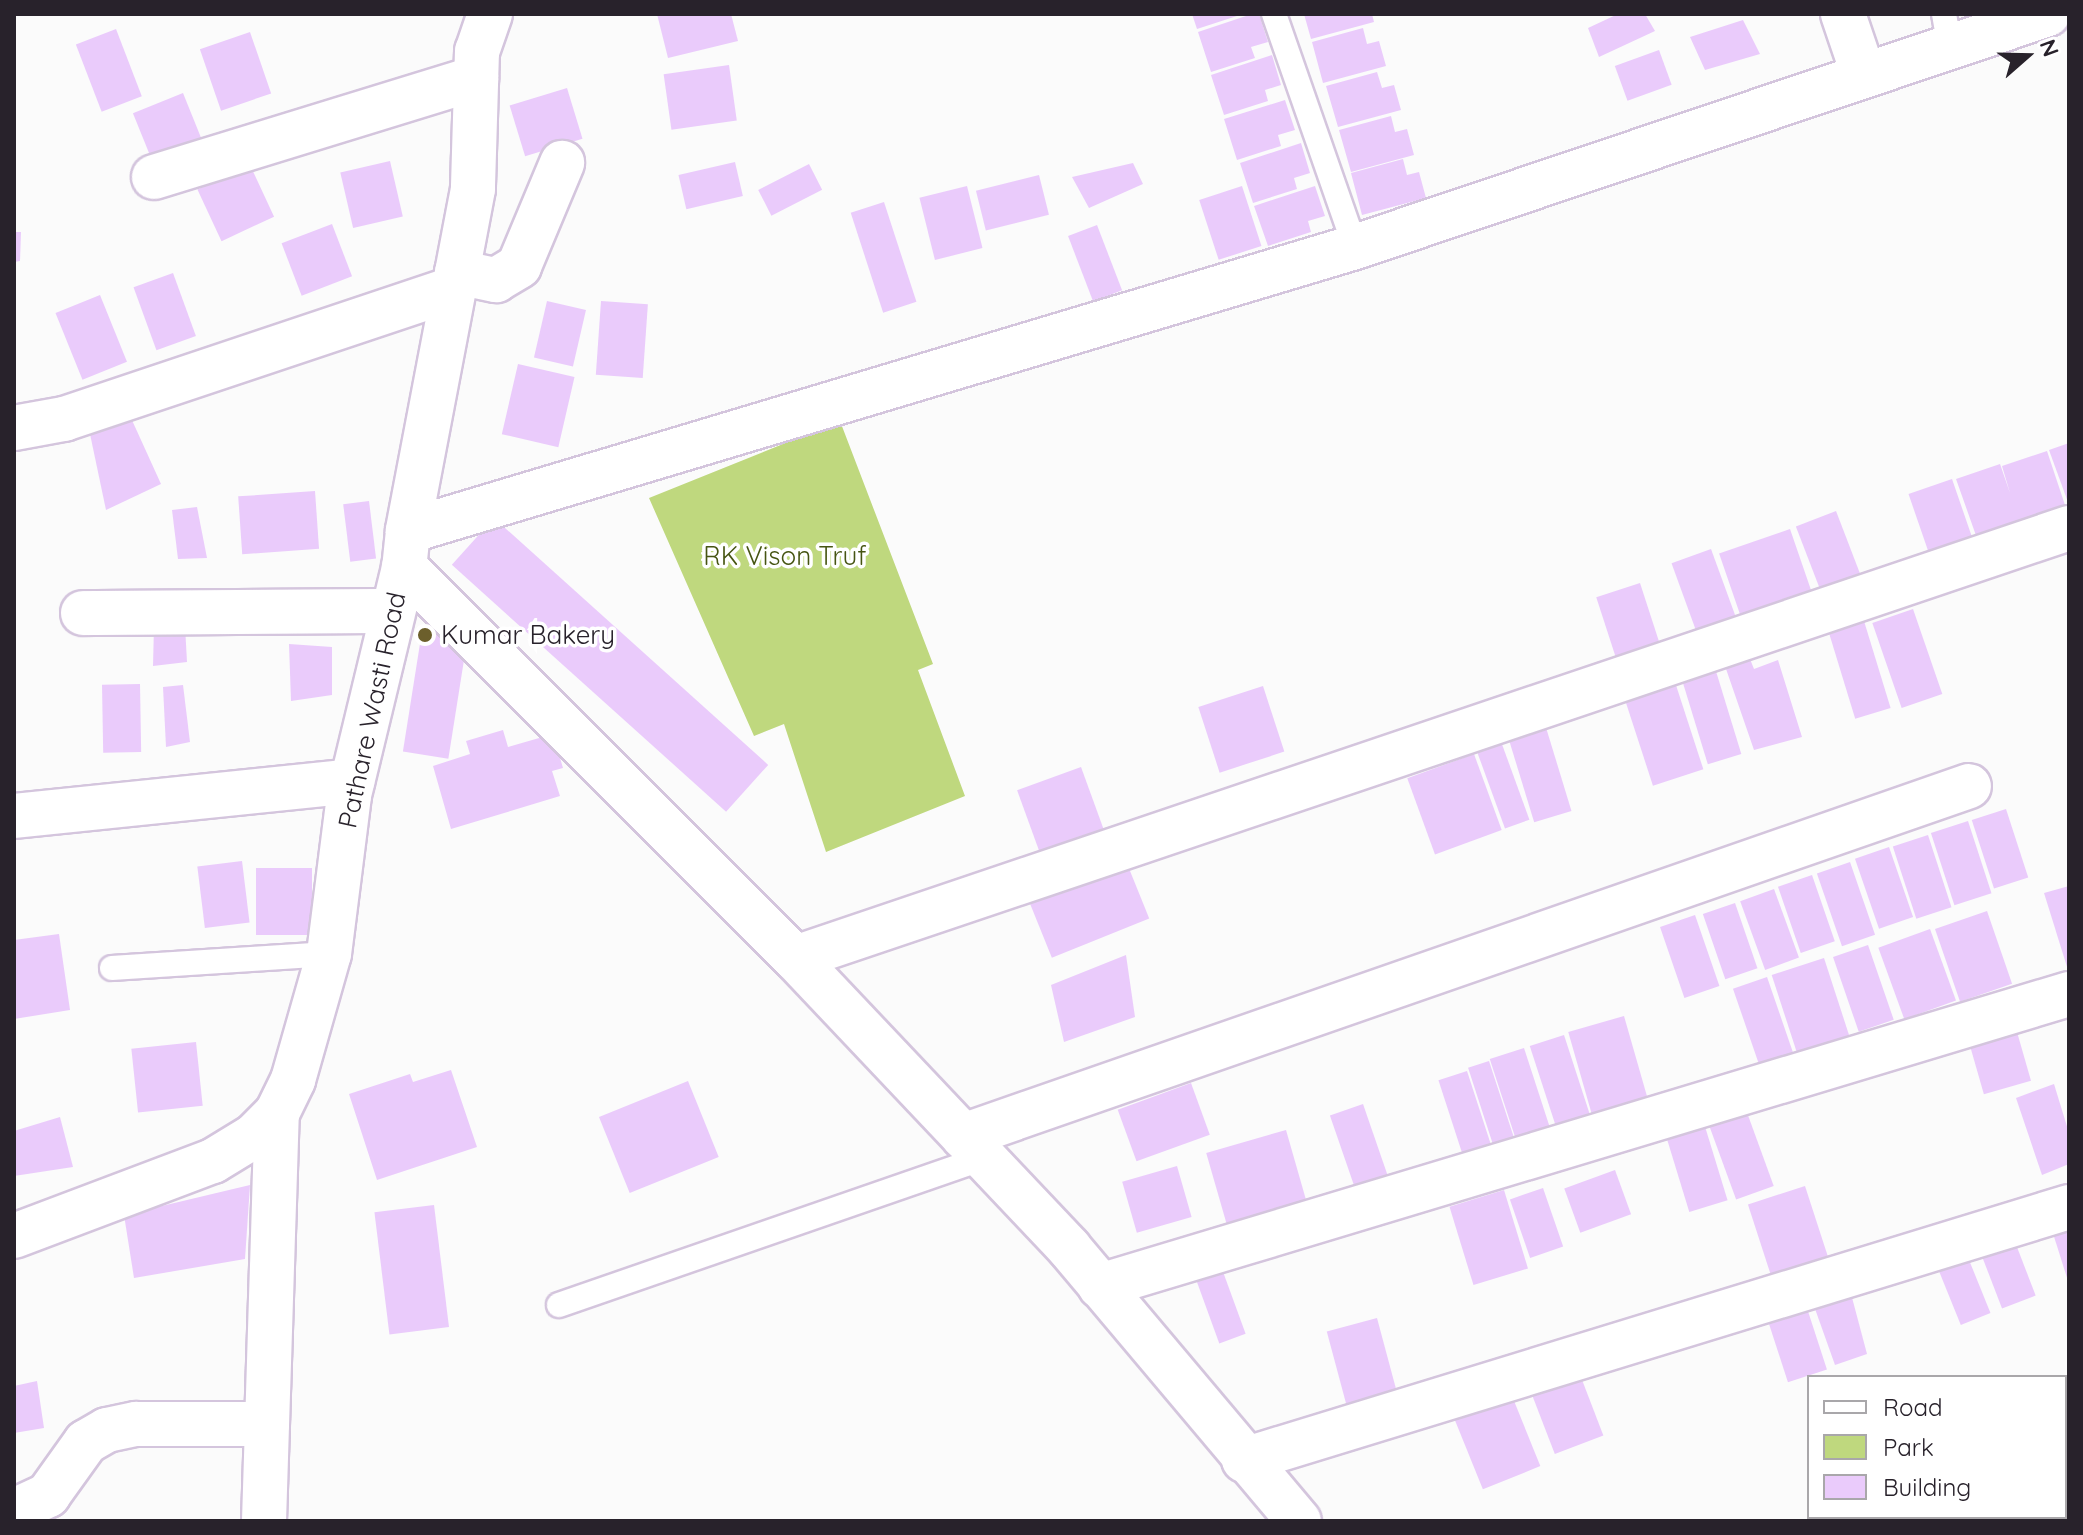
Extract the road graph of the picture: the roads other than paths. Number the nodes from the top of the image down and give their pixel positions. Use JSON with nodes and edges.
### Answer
{"nodes":[{"id":1,"x":490,"y":14,"type":"edge"},
{"id":2,"x":1274,"y":14,"type":"edge"},
{"id":3,"x":1843,"y":14,"type":"edge"},
{"id":4,"x":2048,"y":14,"type":"edge"},
{"id":5,"x":1947,"y":31,"type":"edge"},
{"id":6,"x":1864,"y":76,"type":"junction"},
{"id":7,"x":476,"y":78,"type":"junction"},
{"id":8,"x":562,"y":163,"type":"dead end"},
{"id":9,"x":154,"y":177,"type":"dead end"},
{"id":10,"x":1355,"y":247,"type":"junction"},
{"id":11,"x":455,"y":280,"type":"junction"},
{"id":12,"x":14,"y":428,"type":"edge"},
{"id":13,"x":2069,"y":528,"type":"edge"},
{"id":14,"x":406,"y":549,"type":"junction"},
{"id":15,"x":391,"y":611,"type":"junction"},
{"id":16,"x":83,"y":613,"type":"dead end"},
{"id":17,"x":352,"y":781,"type":"junction"},
{"id":18,"x":1969,"y":786,"type":"dead end"},
{"id":19,"x":14,"y":816,"type":"edge"},
{"id":20,"x":329,"y":954,"type":"junction"},
{"id":21,"x":795,"y":958,"type":"junction"},
{"id":22,"x":112,"y":968,"type":"dead end"},
{"id":23,"x":2069,"y":994,"type":"edge"},
{"id":24,"x":277,"y":1113,"type":"junction"},
{"id":25,"x":973,"y":1147,"type":"junction"},
{"id":26,"x":2069,"y":1207,"type":"edge"},
{"id":27,"x":14,"y":1236,"type":"edge"},
{"id":28,"x":1100,"y":1286,"type":"junction"},
{"id":29,"x":559,"y":1305,"type":"dead end"},
{"id":30,"x":267,"y":1424,"type":"junction"},
{"id":31,"x":1244,"y":1460,"type":"junction"},
{"id":32,"x":14,"y":1511,"type":"edge"},
{"id":33,"x":264,"y":1521,"type":"edge"},
{"id":34,"x":1299,"y":1521,"type":"edge"}],
"edges":[{"from":1,"to":7,"type":"street","name":"Pathare Wasti Road"},
{"from":2,"to":10,"type":"lane"},
{"from":3,"to":6,"type":"street"},
{"from":4,"to":5,"type":"street"},
{"from":5,"to":6,"type":"street"},
{"from":6,"to":10,"type":"street"},
{"from":7,"to":9,"type":"street"},
{"from":7,"to":11,"type":"street","name":"Pathare Wasti Road"},
{"from":8,"to":11,"type":"street"},
{"from":10,"to":14,"type":"street"},
{"from":11,"to":12,"type":"street"},
{"from":11,"to":14,"type":"street","name":"Pathare Wasti Road"},
{"from":13,"to":21,"type":"street"},
{"from":14,"to":15,"type":"street","name":"Pathare Wasti Road"},
{"from":14,"to":21,"type":"street"},
{"from":15,"to":16,"type":"street"},
{"from":15,"to":17,"type":"street","name":"Pathare Wasti Road"},
{"from":17,"to":19,"type":"street"},
{"from":17,"to":20,"type":"street","name":"Pathare Wasti Road"},
{"from":18,"to":25,"type":"street"},
{"from":20,"to":22,"type":"lane"},
{"from":20,"to":24,"type":"street","name":"Pathare Wasti Road"},
{"from":21,"to":25,"type":"street"},
{"from":23,"to":28,"type":"street"},
{"from":24,"to":27,"type":"street","name":"Pathare Wasti Road"},
{"from":24,"to":30,"type":"street"},
{"from":25,"to":28,"type":"street"},
{"from":25,"to":29,"type":"lane"},
{"from":26,"to":31,"type":"street"},
{"from":28,"to":31,"type":"street"},
{"from":30,"to":32,"type":"street"},
{"from":30,"to":33,"type":"street"},
{"from":31,"to":34,"type":"street"}]}
